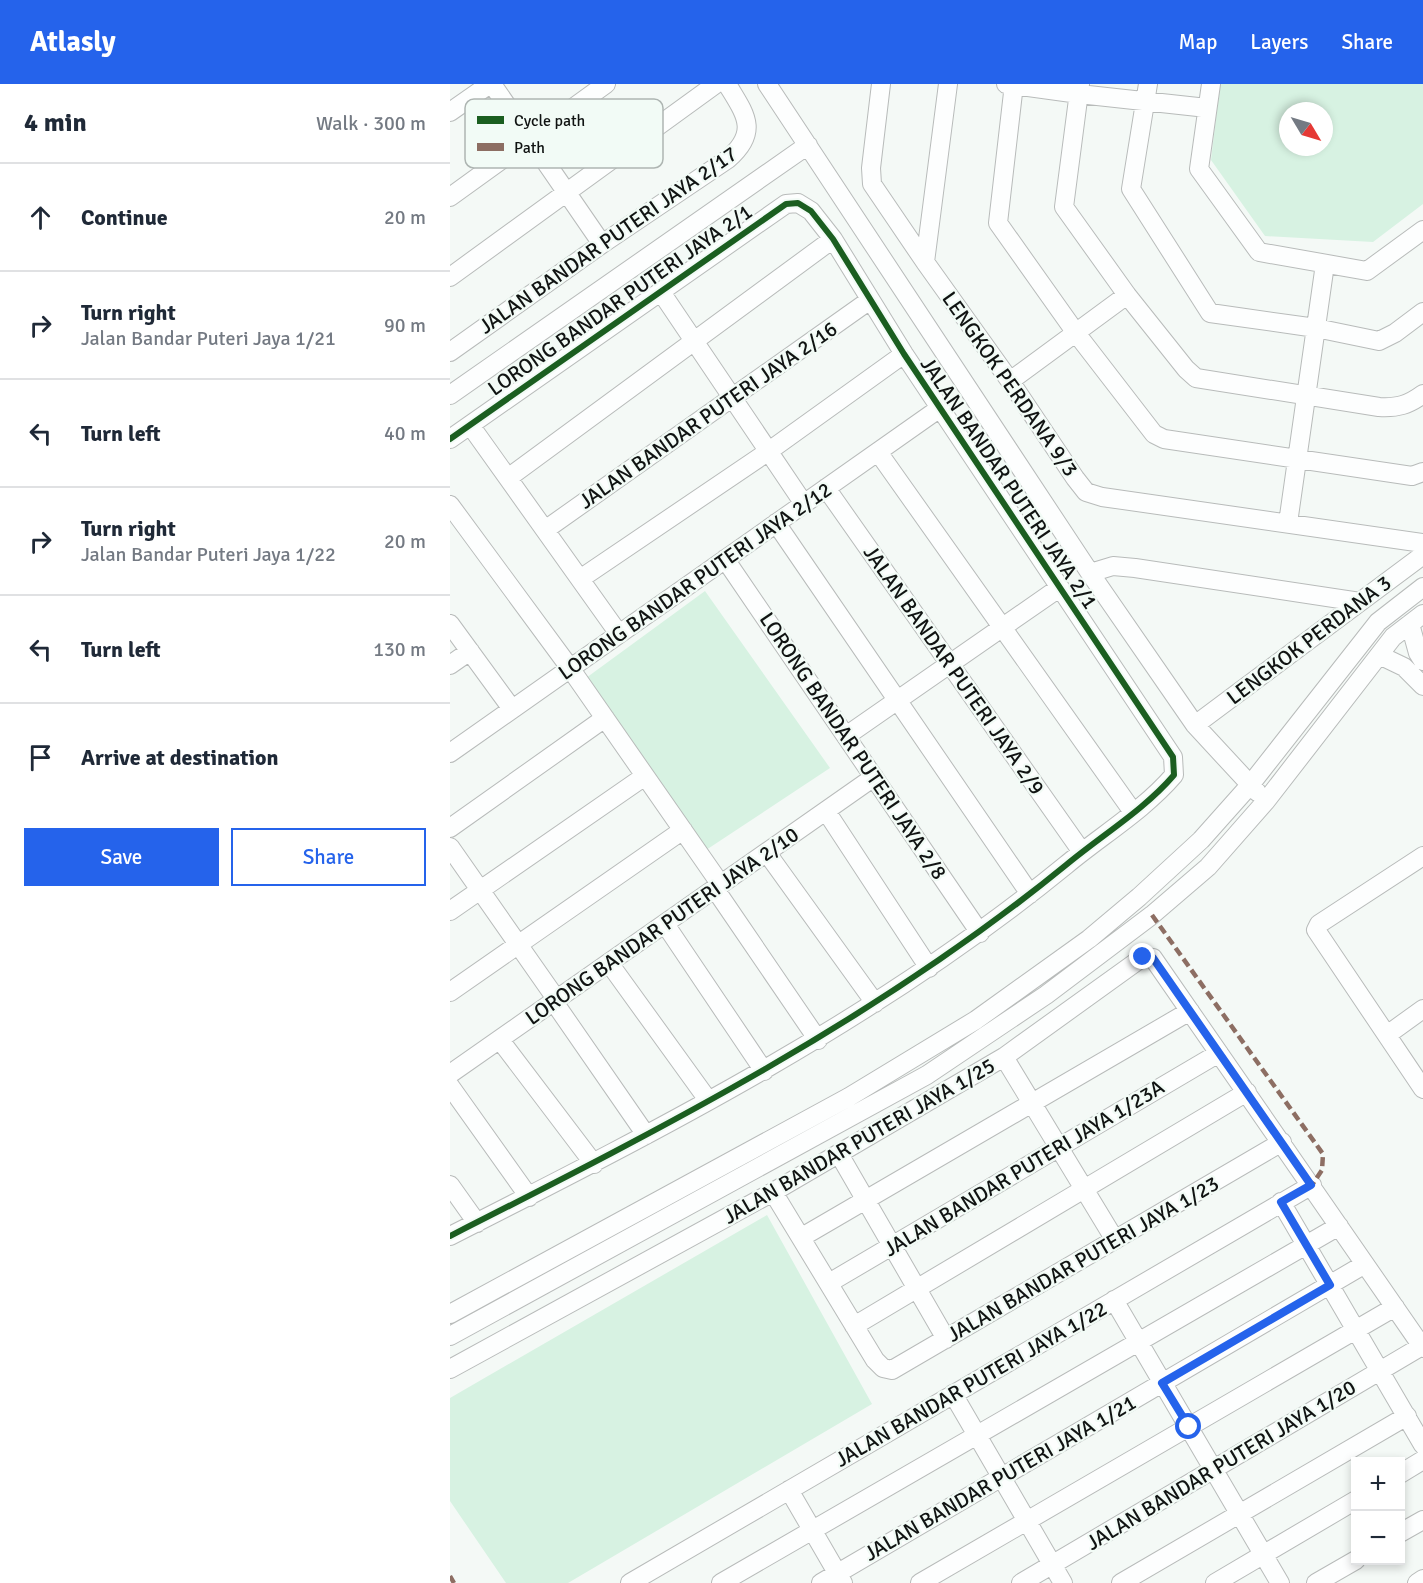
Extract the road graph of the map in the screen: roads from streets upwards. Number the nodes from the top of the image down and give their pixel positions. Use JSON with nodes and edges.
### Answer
{"nodes":[{"id":1,"x":491,"y":84,"type":"edge"},
{"id":2,"x":606,"y":84,"type":"edge"},
{"id":3,"x":716,"y":84,"type":"edge"},
{"id":4,"x":727,"y":84,"type":"edge"},
{"id":5,"x":767,"y":84,"type":"edge"},
{"id":6,"x":881,"y":84,"type":"edge"},
{"id":7,"x":948,"y":84,"type":"edge"},
{"id":8,"x":1011,"y":84,"type":"edge"},
{"id":9,"x":1211,"y":84,"type":"edge"},
{"id":10,"x":1080,"y":89,"type":"edge"},
{"id":11,"x":1147,"y":93,"type":"edge"},
{"id":12,"x":469,"y":99,"type":"edge"},
{"id":13,"x":502,"y":99,"type":"edge"},
{"id":14,"x":585,"y":99,"type":"edge"},
{"id":15,"x":465,"y":102,"type":"edge"},
{"id":16,"x":1207,"y":108,"type":"junction"},
{"id":17,"x":450,"y":112,"type":"edge"},
{"id":18,"x":663,"y":122,"type":"edge"},
{"id":19,"x":808,"y":145,"type":"junction"},
{"id":20,"x":490,"y":168,"type":"edge"},
{"id":21,"x":550,"y":168,"type":"edge"},
{"id":22,"x":600,"y":168,"type":"edge"},
{"id":23,"x":567,"y":192,"type":"junction"},
{"id":24,"x":450,"y":197,"type":"edge"},
{"id":25,"x":810,"y":211,"type":"joint"},
{"id":26,"x":1423,"y":231,"type":"edge"},
{"id":27,"x":833,"y":239,"type":"junction"},
{"id":28,"x":603,"y":244,"type":"junction"},
{"id":29,"x":925,"y":262,"type":"junction"},
{"id":30,"x":1325,"y":264,"type":"junction"},
{"id":31,"x":450,"y":277,"type":"edge"},
{"id":32,"x":661,"y":292,"type":"junction"},
{"id":33,"x":1127,"y":295,"type":"junction"},
{"id":34,"x":870,"y":300,"type":"junction"},
{"id":35,"x":1423,"y":312,"type":"edge"},
{"id":36,"x":1316,"y":328,"type":"junction"},
{"id":37,"x":1076,"y":333,"type":"junction"},
{"id":38,"x":695,"y":342,"type":"junction"},
{"id":39,"x":450,"y":352,"type":"edge"},
{"id":40,"x":904,"y":354,"type":"junction"},
{"id":41,"x":1010,"y":381,"type":"junction"},
{"id":42,"x":451,"y":391,"type":"edge"},
{"id":43,"x":1423,"y":394,"type":"edge"},
{"id":44,"x":1307,"y":395,"type":"junction"},
{"id":45,"x":733,"y":397,"type":"junction"},
{"id":46,"x":940,"y":408,"type":"junction"},
{"id":47,"x":470,"y":425,"type":"junction"},
{"id":48,"x":450,"y":439,"type":"edge"},
{"id":49,"x":769,"y":451,"type":"junction"},
{"id":50,"x":878,"y":452,"type":"junction"},
{"id":51,"x":1297,"y":459,"type":"junction"},
{"id":52,"x":1423,"y":472,"type":"edge"},
{"id":53,"x":508,"y":478,"type":"junction"},
{"id":54,"x":826,"y":488,"type":"junction"},
{"id":55,"x":804,"y":504,"type":"junction"},
{"id":56,"x":450,"y":505,"type":"edge"},
{"id":57,"x":776,"y":523,"type":"junction"},
{"id":58,"x":1288,"y":523,"type":"junction"},
{"id":59,"x":545,"y":530,"type":"junction"},
{"id":60,"x":1423,"y":543,"type":"edge"},
{"id":61,"x":1423,"y":555,"type":"edge"},
{"id":62,"x":725,"y":559,"type":"junction"},
{"id":63,"x":1090,"y":573,"type":"junction"},
{"id":64,"x":580,"y":579,"type":"junction"},
{"id":65,"x":1423,"y":587,"type":"edge"},
{"id":66,"x":1059,"y":588,"type":"junction"},
{"id":67,"x":1360,"y":602,"type":"junction"},
{"id":68,"x":1416,"y":619,"type":"edge"},
{"id":69,"x":450,"y":624,"type":"edge"},
{"id":70,"x":1002,"y":627,"type":"junction"},
{"id":71,"x":619,"y":634,"type":"junction"},
{"id":72,"x":470,"y":651,"type":"junction"},
{"id":73,"x":1379,"y":655,"type":"junction"},
{"id":74,"x":1423,"y":661,"type":"edge"},
{"id":75,"x":949,"y":664,"type":"junction"},
{"id":76,"x":450,"y":665,"type":"edge"},
{"id":77,"x":570,"y":668,"type":"junction"},
{"id":78,"x":1423,"y":686,"type":"edge"},
{"id":79,"x":897,"y":701,"type":"junction"},
{"id":80,"x":512,"y":709,"type":"junction"},
{"id":81,"x":605,"y":718,"type":"junction"},
{"id":82,"x":1195,"y":725,"type":"junction"},
{"id":83,"x":846,"y":736,"type":"junction"},
{"id":84,"x":450,"y":753,"type":"edge"},
{"id":85,"x":645,"y":776,"type":"junction"},
{"id":86,"x":874,"y":777,"type":"junction"},
{"id":87,"x":1250,"y":785,"type":"junction"},
{"id":88,"x":1266,"y":801,"type":"junction"},
{"id":89,"x":826,"y":811,"type":"junction"},
{"id":90,"x":1133,"y":812,"type":"junction"},
{"id":91,"x":450,"y":828,"type":"edge"},
{"id":92,"x":683,"y":830,"type":"junction"},
{"id":93,"x":450,"y":847,"type":"edge"},
{"id":94,"x":1082,"y":852,"type":"junction"},
{"id":95,"x":767,"y":853,"type":"junction"},
{"id":96,"x":1423,"y":856,"type":"edge"},
{"id":97,"x":718,"y":887,"type":"junction"},
{"id":98,"x":480,"y":890,"type":"junction"},
{"id":99,"x":1030,"y":894,"type":"junction"},
{"id":100,"x":450,"y":911,"type":"edge"},
{"id":101,"x":665,"y":924,"type":"junction"},
{"id":102,"x":980,"y":933,"type":"junction"},
{"id":103,"x":518,"y":944,"type":"junction"},
{"id":104,"x":609,"y":963,"type":"junction"},
{"id":105,"x":929,"y":969,"type":"junction"},
{"id":106,"x":450,"y":992,"type":"edge"},
{"id":107,"x":555,"y":1001,"type":"junction"},
{"id":108,"x":875,"y":1003,"type":"junction"},
{"id":109,"x":1423,"y":1009,"type":"edge"},
{"id":110,"x":1190,"y":1011,"type":"junction"},
{"id":111,"x":1387,"y":1035,"type":"junction"},
{"id":112,"x":500,"y":1040,"type":"junction"},
{"id":113,"x":818,"y":1040,"type":"junction"},
{"id":114,"x":1219,"y":1053,"type":"junction"},
{"id":115,"x":1004,"y":1057,"type":"junction"},
{"id":116,"x":764,"y":1071,"type":"junction"},
{"id":117,"x":450,"y":1074,"type":"edge"},
{"id":118,"x":450,"y":1086,"type":"edge"},
{"id":119,"x":1423,"y":1089,"type":"edge"},
{"id":120,"x":1247,"y":1092,"type":"junction"},
{"id":121,"x":708,"y":1100,"type":"junction"},
{"id":122,"x":1032,"y":1103,"type":"junction"},
{"id":123,"x":646,"y":1135,"type":"junction"},
{"id":124,"x":1282,"y":1142,"type":"junction"},
{"id":125,"x":1059,"y":1147,"type":"junction"},
{"id":126,"x":839,"y":1154,"type":"junction"},
{"id":127,"x":594,"y":1164,"type":"junction"},
{"id":128,"x":450,"y":1185,"type":"edge"},
{"id":129,"x":1311,"y":1185,"type":"junction"},
{"id":130,"x":1084,"y":1189,"type":"junction"},
{"id":131,"x":773,"y":1192,"type":"junction"},
{"id":132,"x":529,"y":1197,"type":"junction"},
{"id":133,"x":866,"y":1200,"type":"junction"},
{"id":134,"x":1281,"y":1202,"type":"junction"},
{"id":135,"x":477,"y":1223,"type":"junction"},
{"id":136,"x":1340,"y":1226,"type":"junction"},
{"id":137,"x":450,"y":1236,"type":"edge"},
{"id":138,"x":802,"y":1237,"type":"junction"},
{"id":139,"x":1115,"y":1240,"type":"junction"},
{"id":140,"x":892,"y":1245,"type":"junction"},
{"id":141,"x":1306,"y":1245,"type":"junction"},
{"id":142,"x":589,"y":1249,"type":"junction"},
{"id":143,"x":1365,"y":1264,"type":"junction"},
{"id":144,"x":829,"y":1283,"type":"junction"},
{"id":145,"x":606,"y":1284,"type":"junction"},
{"id":146,"x":1330,"y":1285,"type":"junction"},
{"id":147,"x":916,"y":1288,"type":"junction"},
{"id":148,"x":1114,"y":1300,"type":"junction"},
{"id":149,"x":1395,"y":1307,"type":"junction"},
{"id":150,"x":450,"y":1314,"type":"edge"},
{"id":151,"x":854,"y":1326,"type":"junction"},
{"id":152,"x":1356,"y":1330,"type":"junction"},
{"id":153,"x":450,"y":1336,"type":"edge"},
{"id":154,"x":946,"y":1339,"type":"junction"},
{"id":155,"x":1139,"y":1342,"type":"junction"},
{"id":156,"x":1422,"y":1347,"type":"edge"},
{"id":157,"x":450,"y":1369,"type":"edge"},
{"id":158,"x":1380,"y":1371,"type":"junction"},
{"id":159,"x":1162,"y":1383,"type":"junction"},
{"id":160,"x":953,"y":1394,"type":"junction"},
{"id":161,"x":1407,"y":1416,"type":"junction"},
{"id":162,"x":1189,"y":1427,"type":"junction"},
{"id":163,"x":977,"y":1435,"type":"junction"},
{"id":164,"x":1423,"y":1445,"type":"edge"},
{"id":165,"x":1423,"y":1460,"type":"edge"},
{"id":166,"x":1214,"y":1470,"type":"junction"},
{"id":167,"x":1405,"y":1471,"type":"edge"},
{"id":168,"x":1001,"y":1477,"type":"junction"},
{"id":169,"x":789,"y":1490,"type":"junction"},
{"id":170,"x":1351,"y":1503,"type":"edge"},
{"id":171,"x":1240,"y":1514,"type":"junction"},
{"id":172,"x":1423,"y":1520,"type":"edge"},
{"id":173,"x":1027,"y":1521,"type":"junction"},
{"id":174,"x":812,"y":1530,"type":"junction"},
{"id":175,"x":1405,"y":1531,"type":"edge"},
{"id":176,"x":1264,"y":1554,"type":"junction"},
{"id":177,"x":1351,"y":1563,"type":"edge"},
{"id":178,"x":1052,"y":1564,"type":"junction"},
{"id":179,"x":840,"y":1578,"type":"edge"},
{"id":180,"x":1423,"y":1580,"type":"edge"},
{"id":181,"x":630,"y":1583,"type":"edge"},
{"id":182,"x":721,"y":1583,"type":"edge"},
{"id":183,"x":821,"y":1583,"type":"edge"},
{"id":184,"x":920,"y":1583,"type":"edge"},
{"id":185,"x":1021,"y":1583,"type":"edge"},
{"id":186,"x":1063,"y":1583,"type":"edge"},
{"id":187,"x":1121,"y":1583,"type":"edge"},
{"id":188,"x":1215,"y":1583,"type":"edge"},
{"id":189,"x":1280,"y":1583,"type":"edge"},
{"id":190,"x":1316,"y":1583,"type":"edge"},
{"id":191,"x":1417,"y":1583,"type":"edge"}],
"edges":[{"from":1,"to":12,"type":"street"},
{"from":1,"to":13,"type":"street"},
{"from":2,"to":14,"type":"street"},
{"from":3,"to":18,"type":"street"},
{"from":4,"to":28,"type":"street","name":"JALAN BANDAR PUTERI JAYA 2/17"},
{"from":5,"to":19,"type":"street"},
{"from":6,"to":29,"type":"street","name":"LENGKOK PERDANA 9/3"},
{"from":7,"to":29,"type":"street"},
{"from":8,"to":10,"type":"street"},
{"from":8,"to":37,"type":"street"},
{"from":9,"to":16,"type":"street"},
{"from":10,"to":11,"type":"street"},
{"from":10,"to":33,"type":"street"},
{"from":11,"to":16,"type":"street"},
{"from":11,"to":36,"type":"street"},
{"from":15,"to":17,"type":"street"},
{"from":16,"to":30,"type":"street"},
{"from":19,"to":42,"type":"street"},
{"from":19,"to":63,"type":"street"},
{"from":20,"to":24,"type":"street"},
{"from":21,"to":23,"type":"street"},
{"from":22,"to":23,"type":"street"},
{"from":23,"to":28,"type":"street"},
{"from":23,"to":31,"type":"street"},
{"from":25,"to":27,"type":"street","name":"JALAN BANDAR PUTERI JAYA 2/1"},
{"from":25,"to":32,"type":"street","name":"LORONG BANDAR PUTERI JAYA 2/1"},
{"from":26,"to":30,"type":"street"},
{"from":27,"to":34,"type":"street","name":"JALAN BANDAR PUTERI JAYA 2/1"},
{"from":27,"to":38,"type":"street"},
{"from":28,"to":39,"type":"street","name":"JALAN BANDAR PUTERI JAYA 2/17"},
{"from":29,"to":41,"type":"street","name":"LENGKOK PERDANA 9/3"},
{"from":30,"to":36,"type":"street"},
{"from":32,"to":38,"type":"street"},
{"from":32,"to":47,"type":"street","name":"LORONG BANDAR PUTERI JAYA 2/1"},
{"from":33,"to":37,"type":"street"},
{"from":33,"to":44,"type":"street"},
{"from":34,"to":40,"type":"street","name":"JALAN BANDAR PUTERI JAYA 2/1"},
{"from":34,"to":45,"type":"street","name":"JALAN BANDAR PUTERI JAYA 2/16"},
{"from":35,"to":36,"type":"street"},
{"from":36,"to":44,"type":"street"},
{"from":37,"to":41,"type":"street"},
{"from":37,"to":51,"type":"street"},
{"from":38,"to":45,"type":"street"},
{"from":38,"to":53,"type":"street"},
{"from":40,"to":46,"type":"street","name":"JALAN BANDAR PUTERI JAYA 2/1"},
{"from":40,"to":49,"type":"street"},
{"from":41,"to":58,"type":"street","name":"LENGKOK PERDANA 9/3"},
{"from":43,"to":44,"type":"street"},
{"from":44,"to":51,"type":"street"},
{"from":45,"to":49,"type":"street"},
{"from":45,"to":59,"type":"street","name":"JALAN BANDAR PUTERI JAYA 2/16"},
{"from":46,"to":50,"type":"street","name":"LORONG BANDAR PUTERI JAYA 2/12"},
{"from":46,"to":66,"type":"street","name":"JALAN BANDAR PUTERI JAYA 2/1"},
{"from":47,"to":48,"type":"street","name":"LORONG BANDAR PUTERI JAYA 2/1"},
{"from":47,"to":53,"type":"street"},
{"from":49,"to":55,"type":"street"},
{"from":49,"to":64,"type":"street"},
{"from":50,"to":54,"type":"street","name":"LORONG BANDAR PUTERI JAYA 2/12"},
{"from":50,"to":70,"type":"street"},
{"from":51,"to":52,"type":"street"},
{"from":51,"to":58,"type":"street"},
{"from":53,"to":59,"type":"street"},
{"from":54,"to":55,"type":"street","name":"LORONG BANDAR PUTERI JAYA 2/12"},
{"from":54,"to":75,"type":"street","name":"JALAN BANDAR PUTERI JAYA 2/9"},
{"from":55,"to":57,"type":"street","name":"LORONG BANDAR PUTERI JAYA 2/12"},
{"from":56,"to":77,"type":"street"},
{"from":57,"to":62,"type":"street","name":"LORONG BANDAR PUTERI JAYA 2/12"},
{"from":57,"to":79,"type":"street"},
{"from":58,"to":60,"type":"street","name":"LENGKOK PERDANA 9/3"},
{"from":59,"to":64,"type":"street"},
{"from":61,"to":67,"type":"street","name":"LENGKOK PERDANA 3"},
{"from":62,"to":71,"type":"street","name":"LORONG BANDAR PUTERI JAYA 2/12"},
{"from":62,"to":83,"type":"street","name":"LORONG BANDAR PUTERI JAYA 2/8"},
{"from":63,"to":67,"type":"street"},
{"from":63,"to":82,"type":"street"},
{"from":64,"to":71,"type":"street"},
{"from":65,"to":87,"type":"street"},
{"from":66,"to":70,"type":"street"},
{"from":66,"to":90,"type":"street","name":"JALAN BANDAR PUTERI JAYA 2/1"},
{"from":67,"to":82,"type":"street","name":"LENGKOK PERDANA 3"},
{"from":68,"to":73,"type":"street"},
{"from":68,"to":74,"type":"street"},
{"from":69,"to":72,"type":"street"},
{"from":70,"to":75,"type":"street"},
{"from":70,"to":90,"type":"street"},
{"from":71,"to":77,"type":"street","name":"LORONG BANDAR PUTERI JAYA 2/12"},
{"from":72,"to":76,"type":"street"},
{"from":72,"to":80,"type":"street"},
{"from":73,"to":78,"type":"street"},
{"from":73,"to":88,"type":"street"},
{"from":75,"to":79,"type":"street"},
{"from":75,"to":94,"type":"street","name":"JALAN BANDAR PUTERI JAYA 2/9"},
{"from":77,"to":80,"type":"street","name":"LORONG BANDAR PUTERI JAYA 2/12"},
{"from":77,"to":81,"type":"street"},
{"from":79,"to":83,"type":"street"},
{"from":79,"to":99,"type":"street"},
{"from":80,"to":84,"type":"street","name":"LORONG BANDAR PUTERI JAYA 2/12"},
{"from":81,"to":85,"type":"street"},
{"from":81,"to":91,"type":"street"},
{"from":82,"to":87,"type":"street"},
{"from":83,"to":86,"type":"street","name":"LORONG BANDAR PUTERI JAYA 2/8"},
{"from":85,"to":92,"type":"street"},
{"from":85,"to":98,"type":"street"},
{"from":86,"to":89,"type":"street","name":"LORONG BANDAR PUTERI JAYA 2/10"},
{"from":86,"to":102,"type":"street","name":"LORONG BANDAR PUTERI JAYA 2/8"},
{"from":87,"to":88,"type":"street"},
{"from":87,"to":142,"type":"street"},
{"from":88,"to":142,"type":"street"},
{"from":89,"to":95,"type":"street","name":"LORONG BANDAR PUTERI JAYA 2/10"},
{"from":89,"to":105,"type":"street"},
{"from":90,"to":94,"type":"street"},
{"from":92,"to":97,"type":"street"},
{"from":92,"to":103,"type":"street"},
{"from":93,"to":98,"type":"street"},
{"from":94,"to":99,"type":"street"},
{"from":95,"to":97,"type":"street","name":"LORONG BANDAR PUTERI JAYA 2/10"},
{"from":95,"to":108,"type":"street"},
{"from":96,"to":111,"type":"street"},
{"from":97,"to":101,"type":"street","name":"LORONG BANDAR PUTERI JAYA 2/10"},
{"from":97,"to":113,"type":"street"},
{"from":98,"to":100,"type":"street"},
{"from":98,"to":103,"type":"street"},
{"from":99,"to":102,"type":"street"},
{"from":101,"to":104,"type":"street","name":"LORONG BANDAR PUTERI JAYA 2/10"},
{"from":101,"to":116,"type":"street"},
{"from":102,"to":105,"type":"street"},
{"from":103,"to":106,"type":"street"},
{"from":103,"to":107,"type":"street"},
{"from":104,"to":107,"type":"street","name":"LORONG BANDAR PUTERI JAYA 2/10"},
{"from":104,"to":121,"type":"street"},
{"from":105,"to":108,"type":"street"},
{"from":107,"to":112,"type":"street","name":"LORONG BANDAR PUTERI JAYA 2/10"},
{"from":107,"to":123,"type":"street"},
{"from":108,"to":113,"type":"street"},
{"from":109,"to":111,"type":"street"},
{"from":110,"to":114,"type":"street"},
{"from":110,"to":115,"type":"street","name":"JALAN BANDAR PUTERI JAYA 1/25"},
{"from":110,"to":122,"type":"street"},
{"from":111,"to":119,"type":"street"},
{"from":112,"to":117,"type":"street","name":"LORONG BANDAR PUTERI JAYA 2/10"},
{"from":112,"to":127,"type":"street"},
{"from":113,"to":116,"type":"street"},
{"from":114,"to":120,"type":"street"},
{"from":114,"to":125,"type":"street","name":"JALAN BANDAR PUTERI JAYA 1/23A"},
{"from":115,"to":122,"type":"street"},
{"from":115,"to":126,"type":"street","name":"JALAN BANDAR PUTERI JAYA 1/25"},
{"from":116,"to":121,"type":"street"},
{"from":118,"to":132,"type":"street"},
{"from":120,"to":124,"type":"street"},
{"from":120,"to":130,"type":"street"},
{"from":121,"to":123,"type":"street"},
{"from":122,"to":125,"type":"street"},
{"from":122,"to":133,"type":"street"},
{"from":123,"to":127,"type":"street"},
{"from":124,"to":129,"type":"street"},
{"from":124,"to":139,"type":"street","name":"JALAN BANDAR PUTERI JAYA 1/23"},
{"from":125,"to":130,"type":"street"},
{"from":125,"to":140,"type":"street","name":"JALAN BANDAR PUTERI JAYA 1/23A"},
{"from":126,"to":131,"type":"street","name":"JALAN BANDAR PUTERI JAYA 1/25"},
{"from":126,"to":133,"type":"street"},
{"from":127,"to":132,"type":"street"},
{"from":128,"to":135,"type":"street"},
{"from":129,"to":134,"type":"street","name":"JALAN BANDAR PUTERI JAYA 1/22"},
{"from":129,"to":136,"type":"street"},
{"from":130,"to":139,"type":"street"},
{"from":130,"to":147,"type":"street"},
{"from":131,"to":138,"type":"street"},
{"from":131,"to":145,"type":"street","name":"JALAN BANDAR PUTERI JAYA 1/25"},
{"from":132,"to":135,"type":"street"},
{"from":133,"to":138,"type":"street"},
{"from":133,"to":140,"type":"street"},
{"from":134,"to":141,"type":"street"},
{"from":134,"to":148,"type":"street","name":"JALAN BANDAR PUTERI JAYA 1/22"},
{"from":135,"to":137,"type":"street"},
{"from":136,"to":141,"type":"street"},
{"from":136,"to":143,"type":"street"},
{"from":138,"to":144,"type":"street"},
{"from":139,"to":154,"type":"street","name":"JALAN BANDAR PUTERI JAYA 1/23"},
{"from":140,"to":144,"type":"street","name":"JALAN BANDAR PUTERI JAYA 1/23A"},
{"from":140,"to":147,"type":"street"},
{"from":141,"to":146,"type":"street"},
{"from":141,"to":155,"type":"street"},
{"from":142,"to":145,"type":"street"},
{"from":142,"to":150,"type":"street"},
{"from":142,"to":153,"type":"street"},
{"from":143,"to":146,"type":"street","name":"JALAN BANDAR PUTERI JAYA 1/21"},
{"from":143,"to":149,"type":"street"},
{"from":144,"to":151,"type":"street"},
{"from":145,"to":157,"type":"street","name":"JALAN BANDAR PUTERI JAYA 1/25"},
{"from":146,"to":152,"type":"street"},
{"from":146,"to":159,"type":"street","name":"JALAN BANDAR PUTERI JAYA 1/21"},
{"from":147,"to":151,"type":"street"},
{"from":147,"to":154,"type":"street"},
{"from":148,"to":155,"type":"street"},
{"from":148,"to":160,"type":"street","name":"JALAN BANDAR PUTERI JAYA 1/22"},
{"from":149,"to":152,"type":"street"},
{"from":149,"to":156,"type":"street"},
{"from":151,"to":154,"type":"street","name":"JALAN BANDAR PUTERI JAYA 1/23"},
{"from":152,"to":158,"type":"street"},
{"from":152,"to":162,"type":"street"},
{"from":155,"to":159,"type":"street"},
{"from":155,"to":163,"type":"street"},
{"from":156,"to":158,"type":"street","name":"JALAN BANDAR PUTERI JAYA 1/20"},
{"from":158,"to":161,"type":"street"},
{"from":158,"to":166,"type":"street","name":"JALAN BANDAR PUTERI JAYA 1/20"},
{"from":159,"to":162,"type":"street"},
{"from":159,"to":168,"type":"street","name":"JALAN BANDAR PUTERI JAYA 1/21"},
{"from":160,"to":163,"type":"street"},
{"from":160,"to":169,"type":"street","name":"JALAN BANDAR PUTERI JAYA 1/22"},
{"from":161,"to":164,"type":"street"},
{"from":161,"to":171,"type":"street"},
{"from":162,"to":166,"type":"street"},
{"from":162,"to":173,"type":"street"},
{"from":163,"to":168,"type":"street"},
{"from":163,"to":174,"type":"street"},
{"from":165,"to":167,"type":"street"},
{"from":166,"to":171,"type":"street"},
{"from":166,"to":178,"type":"street","name":"JALAN BANDAR PUTERI JAYA 1/20"},
{"from":168,"to":173,"type":"street"},
{"from":168,"to":179,"type":"street","name":"JALAN BANDAR PUTERI JAYA 1/21"},
{"from":169,"to":174,"type":"street"},
{"from":169,"to":181,"type":"street","name":"JALAN BANDAR PUTERI JAYA 1/22"},
{"from":170,"to":176,"type":"street"},
{"from":171,"to":176,"type":"street"},
{"from":171,"to":187,"type":"street"},
{"from":172,"to":175,"type":"street"},
{"from":173,"to":178,"type":"street"},
{"from":173,"to":184,"type":"street"},
{"from":174,"to":179,"type":"street"},
{"from":174,"to":182,"type":"street"},
{"from":176,"to":188,"type":"street"},
{"from":176,"to":189,"type":"street"},
{"from":177,"to":190,"type":"street"},
{"from":178,"to":185,"type":"street","name":"JALAN BANDAR PUTERI JAYA 1/20"},
{"from":178,"to":186,"type":"street"},
{"from":179,"to":183,"type":"street","name":"JALAN BANDAR PUTERI JAYA 1/21"},
{"from":180,"to":191,"type":"street"}]}
